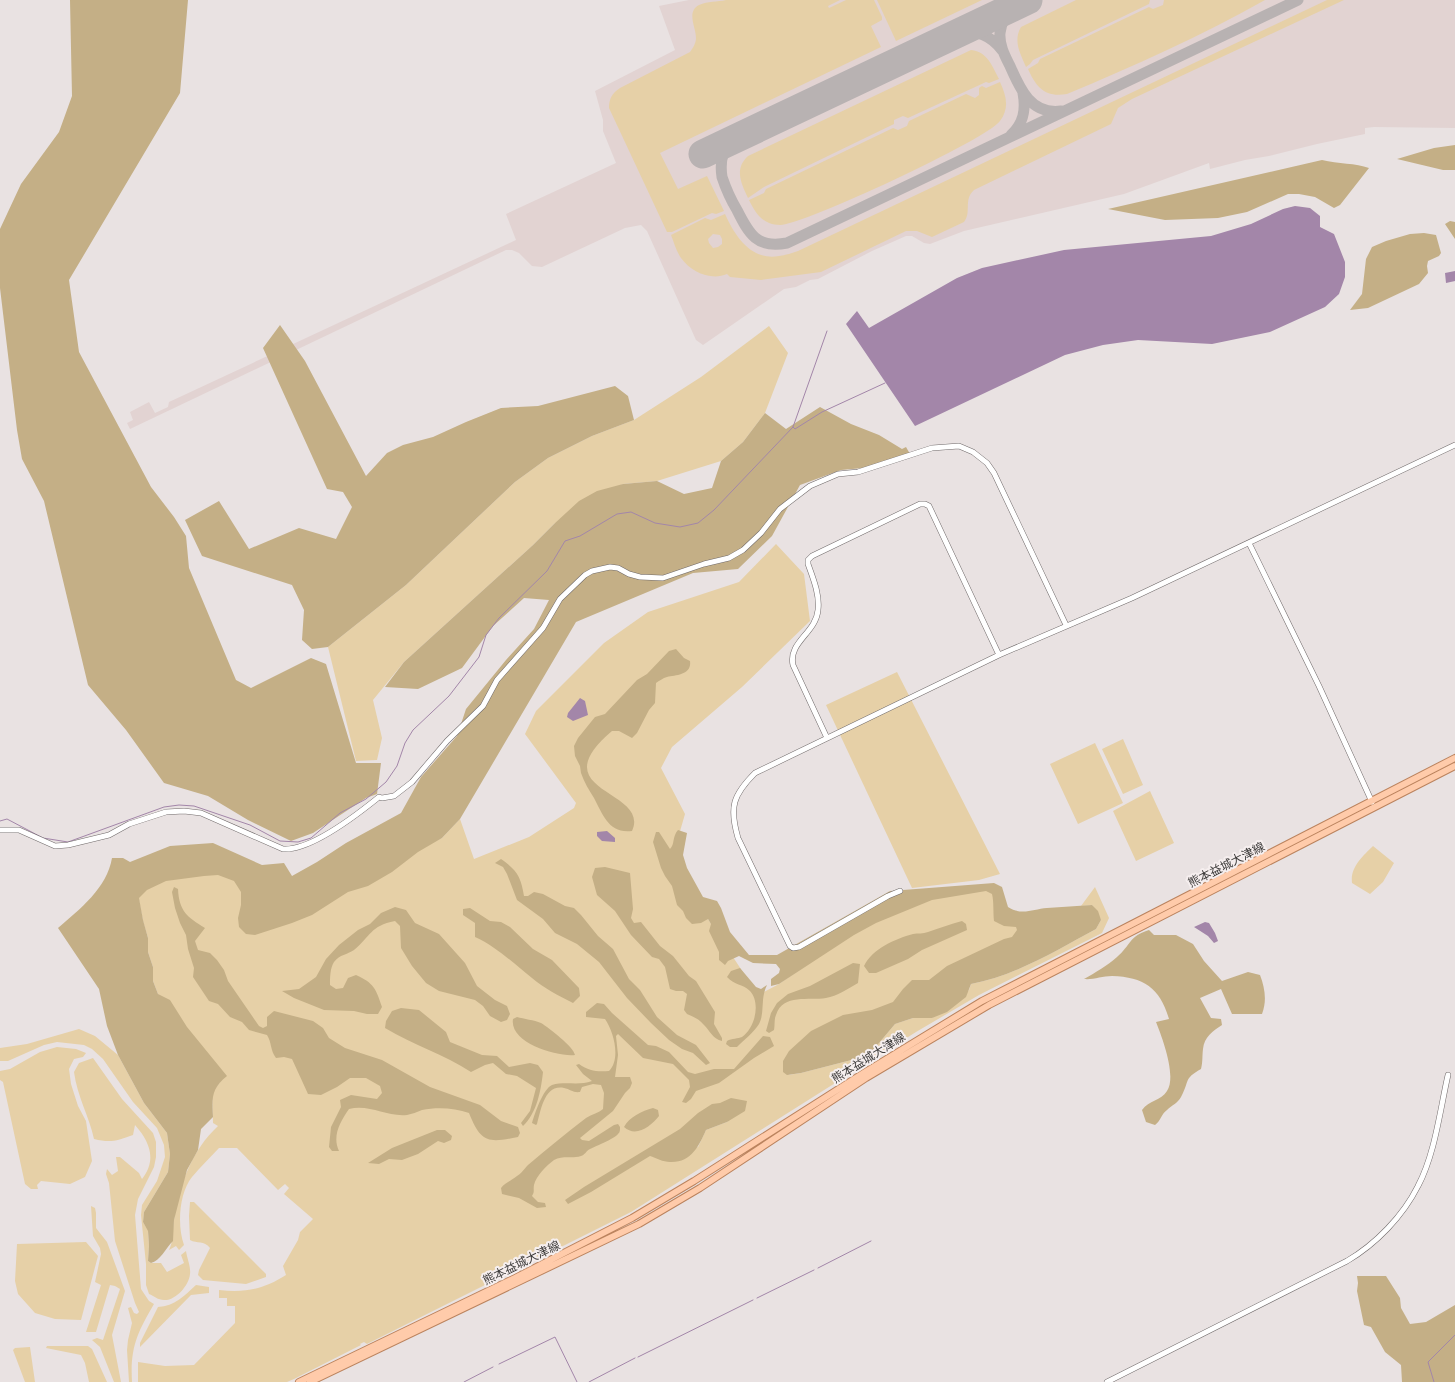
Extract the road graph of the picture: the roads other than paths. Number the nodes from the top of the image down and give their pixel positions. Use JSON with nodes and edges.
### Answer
{"nodes":[{"id":1,"x":1455,"y":445,"type":"edge"},
{"id":2,"x":1250,"y":543,"type":"junction"},
{"id":3,"x":1066,"y":626,"type":"junction"},
{"id":4,"x":1000,"y":655,"type":"junction"},
{"id":5,"x":827,"y":738,"type":"junction"},
{"id":6,"x":1455,"y":758,"type":"edge"},
{"id":7,"x":1455,"y":766,"type":"edge"},
{"id":8,"x":1373,"y":806,"type":"junction"},
{"id":9,"x":0,"y":830,"type":"edge"},
{"id":10,"x":900,"y":891,"type":"dead end"},
{"id":11,"x":1448,"y":1074,"type":"dead end"},
{"id":12,"x":299,"y":1382,"type":"edge"},
{"id":13,"x":310,"y":1382,"type":"edge"},
{"id":14,"x":1107,"y":1382,"type":"edge"}],
"edges":[{"from":1,"to":2,"type":"street"},
{"from":2,"to":3,"type":"street"},
{"from":2,"to":8,"type":"street"},
{"from":3,"to":4,"type":"street"},
{"from":3,"to":9,"type":"street"},
{"from":4,"to":5,"type":"street"},
{"from":4,"to":5,"type":"street"},
{"from":5,"to":10,"type":"street"},
{"from":6,"to":8,"type":"main road","name":"熊本益城大津線"},
{"from":7,"to":8,"type":"main road","name":"熊本益城大津線"},
{"from":8,"to":12,"type":"main road","name":"熊本益城大津線"},
{"from":8,"to":13,"type":"main road","name":"熊本益城大津線"},
{"from":11,"to":14,"type":"street"}]}
